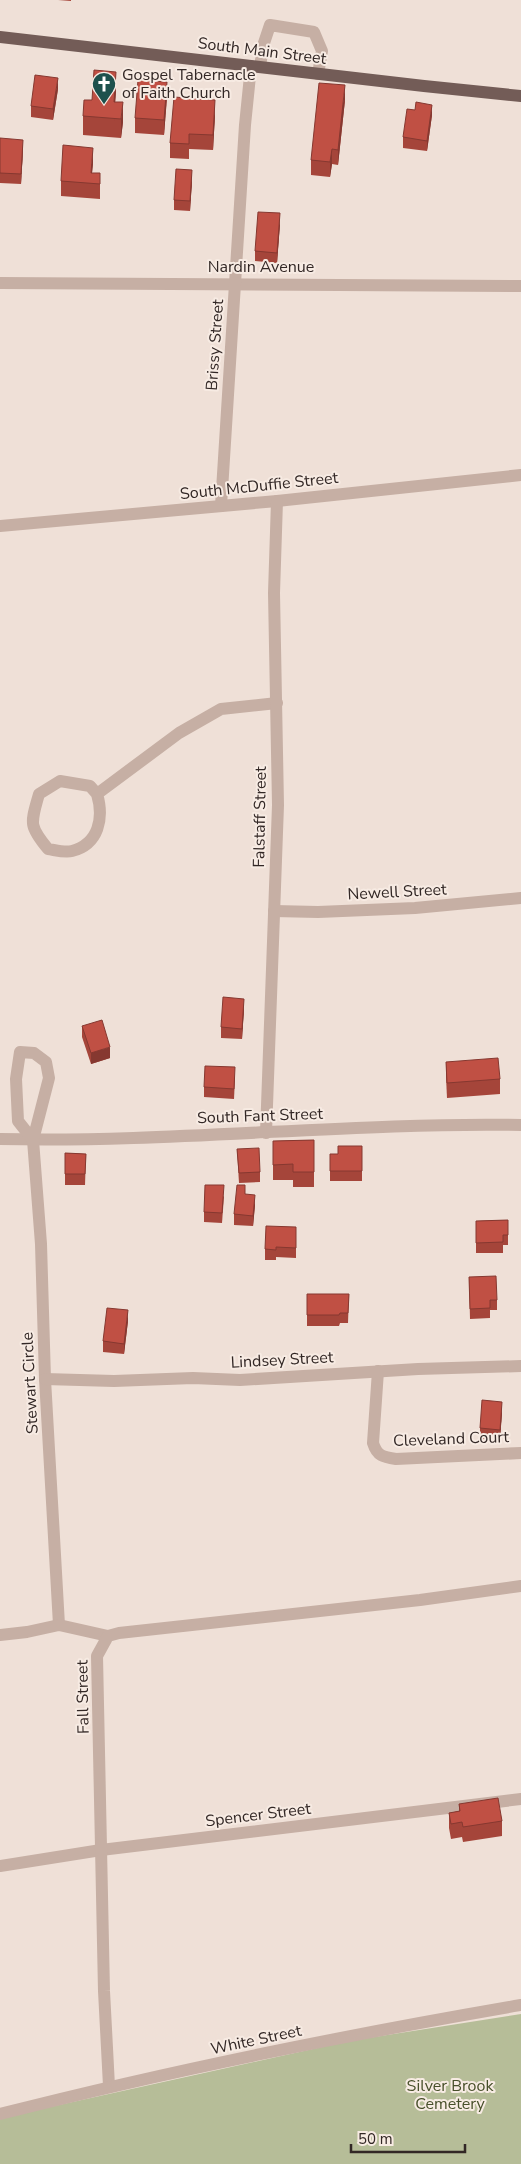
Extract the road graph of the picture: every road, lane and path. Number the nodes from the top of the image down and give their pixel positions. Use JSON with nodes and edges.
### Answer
{"nodes":[{"id":1,"x":0,"y":37,"type":"edge"},
{"id":2,"x":255,"y":67,"type":"junction"},
{"id":3,"x":318,"y":74,"type":"junction"},
{"id":4,"x":521,"y":96,"type":"edge"},
{"id":5,"x":0,"y":283,"type":"edge"},
{"id":6,"x":235,"y":283,"type":"junction"},
{"id":7,"x":521,"y":286,"type":"edge"},
{"id":8,"x":521,"y":475,"type":"edge"},
{"id":9,"x":277,"y":501,"type":"junction"},
{"id":10,"x":221,"y":506,"type":"junction"},
{"id":11,"x":0,"y":526,"type":"edge"},
{"id":12,"x":277,"y":703,"type":"junction"},
{"id":13,"x":97,"y":794,"type":"junction"},
{"id":14,"x":521,"y":898,"type":"edge"},
{"id":15,"x":274,"y":911,"type":"junction"},
{"id":16,"x":521,"y":1125,"type":"edge"},
{"id":17,"x":266,"y":1133,"type":"junction"},
{"id":18,"x":0,"y":1139,"type":"edge"},
{"id":19,"x":33,"y":1140,"type":"junction"},
{"id":20,"x":521,"y":1366,"type":"edge"},
{"id":21,"x":378,"y":1371,"type":"junction"},
{"id":22,"x":46,"y":1379,"type":"junction"},
{"id":23,"x":521,"y":1453,"type":"edge"},
{"id":24,"x":521,"y":1586,"type":"edge"},
{"id":25,"x":59,"y":1625,"type":"junction"},
{"id":26,"x":0,"y":1634,"type":"edge"},
{"id":27,"x":108,"y":1636,"type":"junction"},
{"id":28,"x":521,"y":1799,"type":"edge"},
{"id":29,"x":101,"y":1850,"type":"junction"},
{"id":30,"x":0,"y":1866,"type":"edge"},
{"id":31,"x":521,"y":2005,"type":"edge"},
{"id":32,"x":110,"y":2086,"type":"junction"},
{"id":33,"x":0,"y":2114,"type":"edge"}],
"edges":[{"from":1,"to":2,"type":"main road","name":"South Main Street"},
{"from":2,"to":3,"type":"main road","name":"South Main Street"},
{"from":2,"to":3,"type":"street","name":"Brissy Street"},
{"from":2,"to":6,"type":"street","name":"Brissy Street"},
{"from":3,"to":4,"type":"main road","name":"South Main Street"},
{"from":5,"to":6,"type":"street","name":"Nardin Avenue"},
{"from":6,"to":7,"type":"street","name":"Nardin Avenue"},
{"from":6,"to":10,"type":"street","name":"Brissy Street"},
{"from":8,"to":9,"type":"street","name":"South McDuffie Street"},
{"from":9,"to":10,"type":"street","name":"South McDuffie Street"},
{"from":9,"to":12,"type":"street","name":"Falstaff Street"},
{"from":10,"to":11,"type":"street","name":"South McDuffie Street"},
{"from":12,"to":13,"type":"street"},
{"from":12,"to":15,"type":"street","name":"Falstaff Street"},
{"from":13,"to":13,"type":"street"},
{"from":14,"to":15,"type":"street","name":"Newell Street"},
{"from":15,"to":17,"type":"street","name":"Falstaff Street"},
{"from":16,"to":17,"type":"street","name":"South Fant Street"},
{"from":17,"to":19,"type":"street","name":"South Fant Street"},
{"from":18,"to":19,"type":"street","name":"South Fant Street"},
{"from":19,"to":19,"type":"street","name":"Stewart Circle"},
{"from":19,"to":22,"type":"street","name":"Stewart Circle"},
{"from":20,"to":21,"type":"street","name":"Lindsey Street"},
{"from":21,"to":22,"type":"street","name":"Lindsey Street"},
{"from":21,"to":23,"type":"street","name":"Cleveland Court"},
{"from":22,"to":25,"type":"street","name":"Stewart Circle"},
{"from":24,"to":27,"type":"street"},
{"from":25,"to":26,"type":"street"},
{"from":25,"to":27,"type":"street"},
{"from":27,"to":29,"type":"street","name":"Fall Street"},
{"from":28,"to":29,"type":"street","name":"Spencer Street"},
{"from":29,"to":30,"type":"street","name":"Spencer Street"},
{"from":29,"to":32,"type":"street","name":"Fall Street"},
{"from":31,"to":32,"type":"street","name":"White Street"},
{"from":32,"to":33,"type":"street","name":"White Street"}]}
